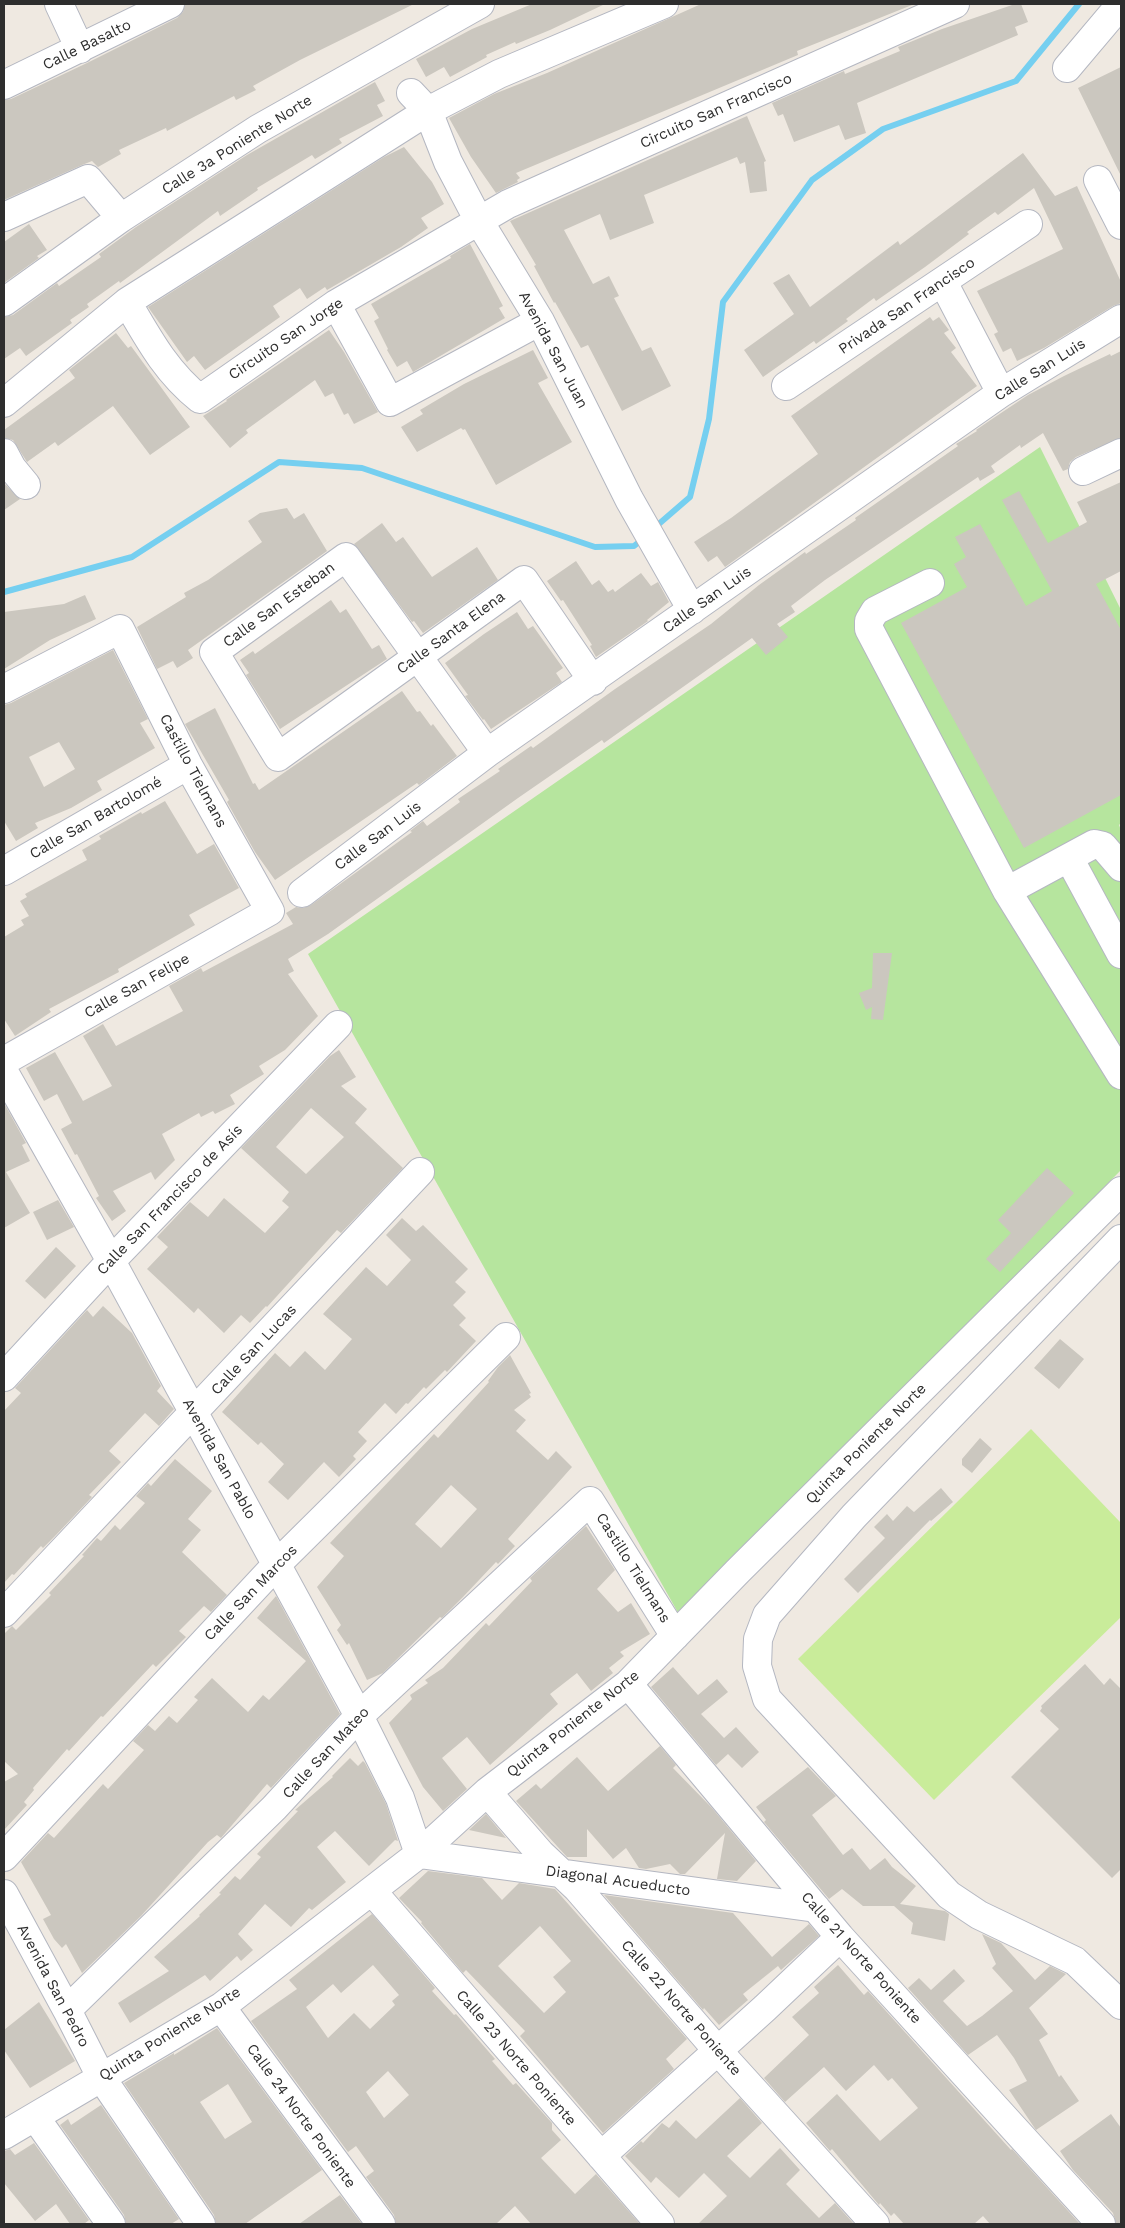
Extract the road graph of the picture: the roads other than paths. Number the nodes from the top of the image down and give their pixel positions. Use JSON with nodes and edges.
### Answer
{"nodes":[{"id":1,"x":59,"y":4,"type":"edge"},
{"id":2,"x":170,"y":4,"type":"edge"},
{"id":3,"x":480,"y":4,"type":"edge"},
{"id":4,"x":664,"y":4,"type":"edge"},
{"id":5,"x":954,"y":4,"type":"edge"},
{"id":6,"x":1121,"y":4,"type":"edge"},
{"id":7,"x":80,"y":49,"type":"junction"},
{"id":8,"x":1067,"y":68,"type":"dead end"},
{"id":9,"x":4,"y":85,"type":"edge"},
{"id":10,"x":420,"y":102,"type":"junction"},
{"id":11,"x":1098,"y":180,"type":"dead end"},
{"id":12,"x":4,"y":218,"type":"edge"},
{"id":13,"x":121,"y":218,"type":"junction"},
{"id":14,"x":479,"y":221,"type":"junction"},
{"id":15,"x":1028,"y":224,"type":"dead end"},
{"id":16,"x":1121,"y":225,"type":"edge"},
{"id":17,"x":943,"y":282,"type":"junction"},
{"id":18,"x":4,"y":302,"type":"edge"},
{"id":19,"x":127,"y":302,"type":"junction"},
{"id":20,"x":336,"y":304,"type":"junction"},
{"id":21,"x":1121,"y":319,"type":"edge"},
{"id":22,"x":540,"y":321,"type":"junction"},
{"id":23,"x":786,"y":386,"type":"dead end"},
{"id":24,"x":1001,"y":393,"type":"junction"},
{"id":25,"x":4,"y":403,"type":"edge"},
{"id":26,"x":4,"y":453,"type":"edge"},
{"id":27,"x":1121,"y":453,"type":"edge"},
{"id":28,"x":1083,"y":471,"type":"dead end"},
{"id":29,"x":26,"y":485,"type":"dead end"},
{"id":30,"x":930,"y":583,"type":"dead end"},
{"id":31,"x":692,"y":610,"type":"junction"},
{"id":32,"x":417,"y":658,"type":"junction"},
{"id":33,"x":593,"y":681,"type":"junction"},
{"id":34,"x":4,"y":689,"type":"edge"},
{"id":35,"x":487,"y":753,"type":"junction"},
{"id":36,"x":278,"y":757,"type":"joint"},
{"id":37,"x":188,"y":765,"type":"junction"},
{"id":38,"x":1069,"y":858,"type":"junction"},
{"id":39,"x":1121,"y":866,"type":"edge"},
{"id":40,"x":4,"y":871,"type":"edge"},
{"id":41,"x":1007,"y":890,"type":"junction"},
{"id":42,"x":302,"y":893,"type":"dead end"},
{"id":43,"x":270,"y":911,"type":"joint"},
{"id":44,"x":1121,"y":954,"type":"edge"},
{"id":45,"x":338,"y":1025,"type":"dead end"},
{"id":46,"x":1114,"y":1044,"type":"edge"},
{"id":47,"x":4,"y":1061,"type":"edge"},
{"id":48,"x":4,"y":1072,"type":"edge"},
{"id":49,"x":1121,"y":1075,"type":"edge"},
{"id":50,"x":420,"y":1172,"type":"dead end"},
{"id":51,"x":1121,"y":1191,"type":"edge"},
{"id":52,"x":1121,"y":1239,"type":"edge"},
{"id":53,"x":111,"y":1261,"type":"junction"},
{"id":54,"x":506,"y":1337,"type":"dead end"},
{"id":55,"x":4,"y":1377,"type":"edge"},
{"id":56,"x":194,"y":1414,"type":"junction"},
{"id":57,"x":590,"y":1501,"type":"joint"},
{"id":58,"x":276,"y":1565,"type":"junction"},
{"id":59,"x":4,"y":1613,"type":"edge"},
{"id":60,"x":675,"y":1636,"type":"junction"},
{"id":61,"x":628,"y":1684,"type":"junction"},
{"id":62,"x":359,"y":1716,"type":"junction"},
{"id":63,"x":487,"y":1792,"type":"junction"},
{"id":64,"x":419,"y":1854,"type":"junction"},
{"id":65,"x":4,"y":1857,"type":"edge"},
{"id":66,"x":562,"y":1873,"type":"junction"},
{"id":67,"x":372,"y":1891,"type":"junction"},
{"id":68,"x":4,"y":1894,"type":"edge"},
{"id":69,"x":816,"y":1908,"type":"junction"},
{"id":70,"x":840,"y":1937,"type":"junction"},
{"id":71,"x":1121,"y":2005,"type":"edge"},
{"id":72,"x":220,"y":2007,"type":"junction"},
{"id":73,"x":67,"y":2010,"type":"junction"},
{"id":74,"x":718,"y":2051,"type":"junction"},
{"id":75,"x":101,"y":2077,"type":"junction"},
{"id":76,"x":35,"y":2117,"type":"junction"},
{"id":77,"x":4,"y":2135,"type":"edge"},
{"id":78,"x":600,"y":2156,"type":"junction"},
{"id":79,"x":111,"y":2224,"type":"edge"},
{"id":80,"x":201,"y":2224,"type":"edge"},
{"id":81,"x":381,"y":2224,"type":"edge"},
{"id":82,"x":660,"y":2224,"type":"edge"},
{"id":83,"x":875,"y":2224,"type":"edge"},
{"id":84,"x":1102,"y":2224,"type":"edge"}],
"edges":[{"from":1,"to":7,"type":"street"},
{"from":2,"to":7,"type":"street","name":"Calle Basalto"},
{"from":3,"to":13,"type":"street","name":"Calle 3a Poniente Norte"},
{"from":4,"to":10,"type":"street"},
{"from":5,"to":14,"type":"street","name":"Circuito San Francisco"},
{"from":6,"to":8,"type":"street"},
{"from":7,"to":9,"type":"street","name":"Calle Basalto"},
{"from":10,"to":14,"type":"street","name":"Avenida San Juan"},
{"from":10,"to":19,"type":"street"},
{"from":11,"to":16,"type":"street"},
{"from":12,"to":13,"type":"street"},
{"from":13,"to":18,"type":"street","name":"Calle 3a Poniente Norte"},
{"from":14,"to":20,"type":"street","name":"Circuito San Jorge"},
{"from":14,"to":22,"type":"street","name":"Avenida San Juan"},
{"from":15,"to":17,"type":"street","name":"Privada San Francisco"},
{"from":17,"to":23,"type":"street","name":"Privada San Francisco"},
{"from":17,"to":24,"type":"street"},
{"from":19,"to":20,"type":"street","name":"Circuito San Jorge"},
{"from":19,"to":25,"type":"street"},
{"from":20,"to":22,"type":"street"},
{"from":21,"to":24,"type":"street","name":"Calle San Luis"},
{"from":22,"to":31,"type":"street","name":"Avenida San Juan"},
{"from":24,"to":31,"type":"street","name":"Calle San Luis"},
{"from":26,"to":29,"type":"street"},
{"from":27,"to":28,"type":"street"},
{"from":30,"to":41,"type":"street"},
{"from":31,"to":33,"type":"street","name":"Calle San Luis"},
{"from":32,"to":33,"type":"street","name":"Calle Santa Elena"},
{"from":32,"to":35,"type":"street","name":"Calle San Esteban"},
{"from":32,"to":36,"type":"street","name":"Calle Santa Elena"},
{"from":32,"to":36,"type":"street","name":"Calle San Esteban"},
{"from":33,"to":35,"type":"street","name":"Calle San Luis"},
{"from":34,"to":37,"type":"street","name":"Castillo Tielmans"},
{"from":35,"to":42,"type":"street","name":"Calle San Luis"},
{"from":37,"to":40,"type":"street","name":"Calle San Bartolomé"},
{"from":37,"to":43,"type":"street","name":"Castillo Tielmans"},
{"from":38,"to":39,"type":"street"},
{"from":38,"to":41,"type":"street"},
{"from":38,"to":44,"type":"street"},
{"from":41,"to":46,"type":"street"},
{"from":43,"to":47,"type":"street","name":"Calle San Felipe"},
{"from":45,"to":53,"type":"street","name":"Calle San Francisco de Asís"},
{"from":46,"to":49,"type":"street"},
{"from":48,"to":53,"type":"street","name":"Avenida San Pablo"},
{"from":50,"to":56,"type":"street","name":"Calle San Lucas"},
{"from":51,"to":60,"type":"street","name":"Quinta Poniente Norte"},
{"from":52,"to":71,"type":"street"},
{"from":53,"to":55,"type":"street","name":"Calle San Francisco de Asís"},
{"from":53,"to":56,"type":"street","name":"Avenida San Pablo"},
{"from":54,"to":58,"type":"street","name":"Calle San Marcos"},
{"from":56,"to":58,"type":"street","name":"Avenida San Pablo"},
{"from":56,"to":59,"type":"street","name":"Calle San Lucas"},
{"from":57,"to":60,"type":"street","name":"Castillo Tielmans"},
{"from":57,"to":62,"type":"street","name":"Calle San Mateo"},
{"from":58,"to":62,"type":"street","name":"Avenida San Pablo"},
{"from":58,"to":65,"type":"street","name":"Calle San Marcos"},
{"from":60,"to":61,"type":"street","name":"Quinta Poniente Norte"},
{"from":61,"to":63,"type":"street","name":"Quinta Poniente Norte"},
{"from":61,"to":69,"type":"street","name":"Calle 21 Norte Poniente"},
{"from":62,"to":64,"type":"street","name":"Avenida San Pablo"},
{"from":62,"to":73,"type":"street","name":"Calle San Mateo"},
{"from":63,"to":64,"type":"street","name":"Quinta Poniente Norte"},
{"from":63,"to":66,"type":"street","name":"Calle 22 Norte Poniente"},
{"from":64,"to":66,"type":"street","name":"Diagonal Acueducto"},
{"from":64,"to":67,"type":"street","name":"Quinta Poniente Norte"},
{"from":66,"to":69,"type":"street","name":"Diagonal Acueducto"},
{"from":66,"to":74,"type":"street","name":"Calle 22 Norte Poniente"},
{"from":67,"to":72,"type":"street","name":"Quinta Poniente Norte"},
{"from":67,"to":78,"type":"street","name":"Calle 23 Norte Poniente"},
{"from":68,"to":73,"type":"street","name":"Avenida San Pedro"},
{"from":69,"to":70,"type":"street","name":"Calle 21 Norte Poniente"},
{"from":70,"to":74,"type":"street"},
{"from":70,"to":84,"type":"street","name":"Calle 21 Norte Poniente"},
{"from":72,"to":75,"type":"street","name":"Quinta Poniente Norte"},
{"from":72,"to":81,"type":"street","name":"Calle 24 Norte Poniente"},
{"from":73,"to":75,"type":"street","name":"Avenida San Pedro"},
{"from":74,"to":78,"type":"street"},
{"from":74,"to":83,"type":"street","name":"Calle 22 Norte Poniente"},
{"from":75,"to":76,"type":"street","name":"Quinta Poniente Norte"},
{"from":75,"to":80,"type":"street","name":"Avenida San Pedro"},
{"from":76,"to":77,"type":"street","name":"Quinta Poniente Norte"},
{"from":76,"to":79,"type":"street"},
{"from":78,"to":82,"type":"street","name":"Calle 23 Norte Poniente"}]}
